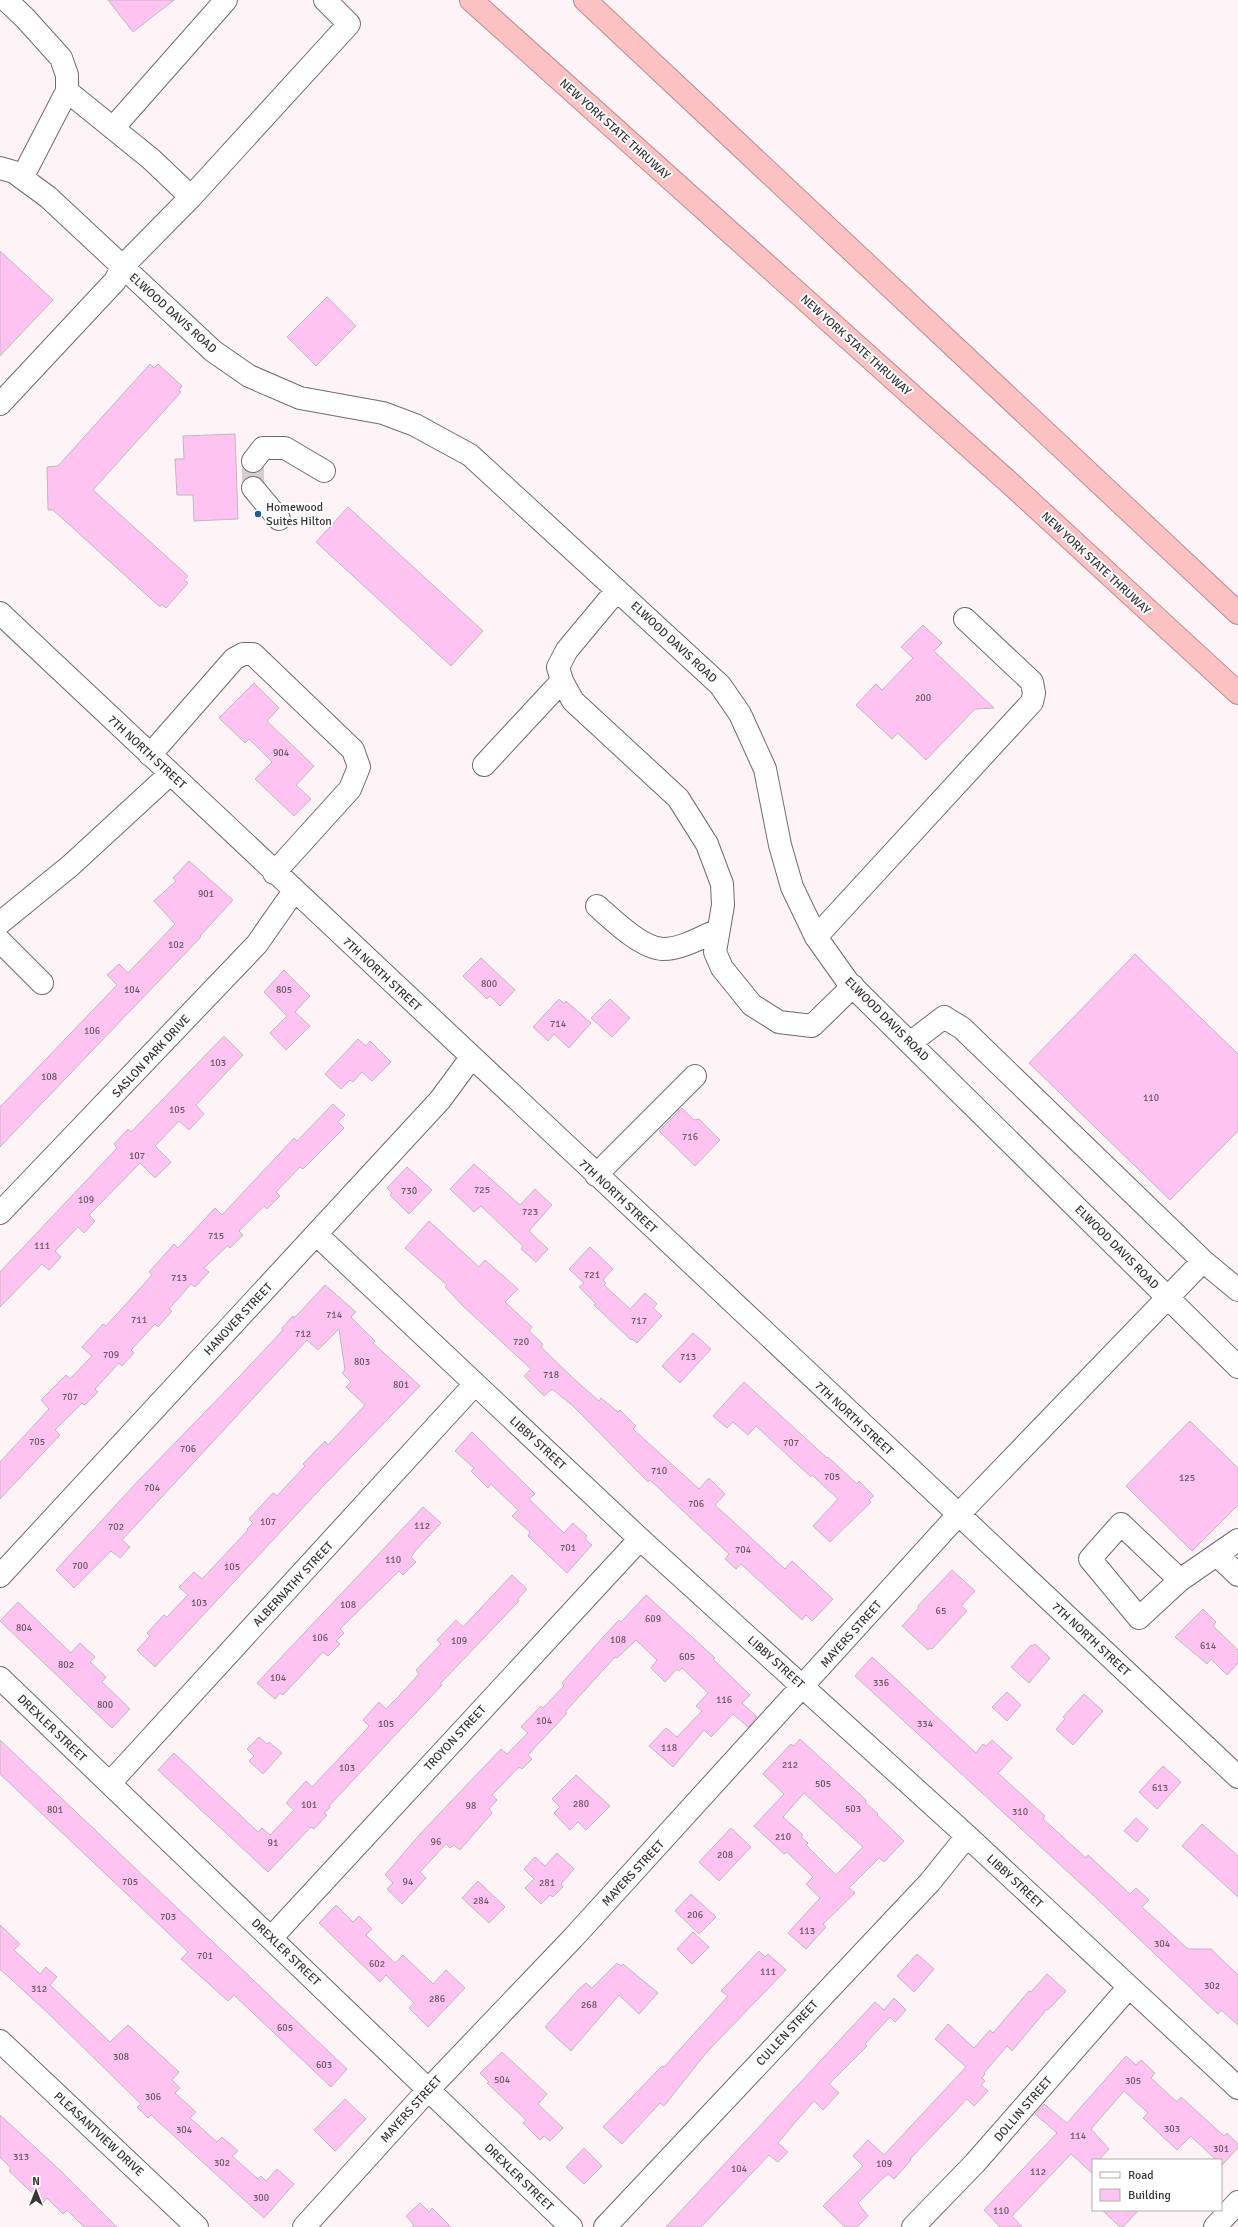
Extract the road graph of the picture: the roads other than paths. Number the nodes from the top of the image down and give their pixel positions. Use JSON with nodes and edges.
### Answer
{"nodes":[{"id":1,"x":6,"y":0,"type":"edge"},
{"id":2,"x":226,"y":0,"type":"edge"},
{"id":3,"x":325,"y":0,"type":"edge"},
{"id":4,"x":471,"y":0,"type":"edge"},
{"id":5,"x":585,"y":0,"type":"edge"},
{"id":6,"x":25,"y":9,"type":"edge"},
{"id":7,"x":67,"y":91,"type":"junction"},
{"id":8,"x":113,"y":128,"type":"junction"},
{"id":9,"x":0,"y":168,"type":"edge"},
{"id":10,"x":22,"y":178,"type":"junction"},
{"id":11,"x":191,"y":197,"type":"junction"},
{"id":12,"x":122,"y":267,"type":"junction"},
{"id":13,"x":0,"y":404,"type":"edge"},
{"id":14,"x":253,"y":460,"type":"dead end"},
{"id":15,"x":324,"y":471,"type":"dead end"},
{"id":16,"x":253,"y":488,"type":"tunnel mouth"},
{"id":17,"x":279,"y":519,"type":"dead end"},
{"id":18,"x":617,"y":590,"type":"junction"},
{"id":19,"x":0,"y":613,"type":"edge"},
{"id":20,"x":1238,"y":613,"type":"edge"},
{"id":21,"x":965,"y":619,"type":"dead end"},
{"id":22,"x":562,"y":681,"type":"junction"},
{"id":23,"x":1238,"y":694,"type":"edge"},
{"id":24,"x":150,"y":755,"type":"junction"},
{"id":25,"x":484,"y":766,"type":"dead end"},
{"id":26,"x":170,"y":774,"type":"junction"},
{"id":27,"x":274,"y":872,"type":"junction"},
{"id":28,"x":294,"y":891,"type":"junction"},
{"id":29,"x":597,"y":906,"type":"dead end"},
{"id":30,"x":0,"y":923,"type":"edge"},
{"id":31,"x":718,"y":930,"type":"junction"},
{"id":32,"x":816,"y":937,"type":"junction"},
{"id":33,"x":0,"y":941,"type":"edge"},
{"id":34,"x":42,"y":983,"type":"dead end"},
{"id":35,"x":853,"y":986,"type":"junction"},
{"id":36,"x":910,"y":1044,"type":"junction"},
{"id":37,"x":471,"y":1058,"type":"junction"},
{"id":38,"x":695,"y":1076,"type":"dead end"},
{"id":39,"x":596,"y":1176,"type":"junction"},
{"id":40,"x":0,"y":1214,"type":"edge"},
{"id":41,"x":316,"y":1234,"type":"junction"},
{"id":42,"x":1203,"y":1261,"type":"junction"},
{"id":43,"x":1238,"y":1290,"type":"edge"},
{"id":44,"x":1167,"y":1298,"type":"junction"},
{"id":45,"x":1238,"y":1367,"type":"edge"},
{"id":46,"x":476,"y":1384,"type":"junction"},
{"id":47,"x":958,"y":1515,"type":"junction"},
{"id":48,"x":640,"y":1539,"type":"junction"},
{"id":49,"x":1238,"y":1540,"type":"edge"},
{"id":50,"x":1217,"y":1555,"type":"junction"},
{"id":51,"x":1238,"y":1575,"type":"edge"},
{"id":52,"x":0,"y":1576,"type":"edge"},
{"id":53,"x":1180,"y":1580,"type":"dead end"},
{"id":54,"x":0,"y":1678,"type":"edge"},
{"id":55,"x":804,"y":1687,"type":"junction"},
{"id":56,"x":1238,"y":1777,"type":"edge"},
{"id":57,"x":110,"y":1783,"type":"junction"},
{"id":58,"x":967,"y":1836,"type":"junction"},
{"id":59,"x":270,"y":1938,"type":"junction"},
{"id":60,"x":1129,"y":1987,"type":"junction"},
{"id":61,"x":0,"y":2041,"type":"edge"},
{"id":62,"x":1238,"y":2088,"type":"edge"},
{"id":63,"x":428,"y":2090,"type":"junction"},
{"id":64,"x":1238,"y":2202,"type":"edge"},
{"id":65,"x":198,"y":2227,"type":"edge"},
{"id":66,"x":304,"y":2227,"type":"edge"},
{"id":67,"x":571,"y":2227,"type":"edge"},
{"id":68,"x":605,"y":2227,"type":"edge"},
{"id":69,"x":913,"y":2227,"type":"edge"},
{"id":70,"x":1215,"y":2227,"type":"edge"}],
"edges":[{"from":1,"to":6,"type":"street"},
{"from":2,"to":8,"type":"street"},
{"from":3,"to":11,"type":"street"},
{"from":4,"to":23,"type":"highway","name":"NEW YORK STATE THRUWAY"},
{"from":5,"to":20,"type":"highway"},
{"from":6,"to":7,"type":"street"},
{"from":7,"to":8,"type":"street"},
{"from":7,"to":10,"type":"street"},
{"from":8,"to":11,"type":"street"},
{"from":9,"to":10,"type":"street","name":"ELWOOD DAVIS ROAD"},
{"from":10,"to":12,"type":"street","name":"ELWOOD DAVIS ROAD"},
{"from":11,"to":12,"type":"street"},
{"from":12,"to":13,"type":"street"},
{"from":12,"to":18,"type":"street","name":"ELWOOD DAVIS ROAD"},
{"from":14,"to":15,"type":"street"},
{"from":16,"to":17,"type":"street"},
{"from":18,"to":22,"type":"street"},
{"from":18,"to":32,"type":"street","name":"ELWOOD DAVIS ROAD"},
{"from":19,"to":24,"type":"street","name":"7TH NORTH STREET"},
{"from":21,"to":32,"type":"street"},
{"from":22,"to":25,"type":"street"},
{"from":22,"to":31,"type":"street"},
{"from":24,"to":26,"type":"street","name":"7TH NORTH STREET"},
{"from":24,"to":27,"type":"street"},
{"from":26,"to":27,"type":"street","name":"7TH NORTH STREET"},
{"from":26,"to":30,"type":"street"},
{"from":27,"to":28,"type":"street","name":"7TH NORTH STREET"},
{"from":28,"to":37,"type":"street","name":"7TH NORTH STREET"},
{"from":28,"to":40,"type":"street","name":"SASLON PARK DRIVE"},
{"from":29,"to":31,"type":"street"},
{"from":31,"to":35,"type":"street"},
{"from":32,"to":35,"type":"street","name":"ELWOOD DAVIS ROAD"},
{"from":33,"to":34,"type":"street"},
{"from":35,"to":36,"type":"street","name":"ELWOOD DAVIS ROAD"},
{"from":36,"to":42,"type":"street"},
{"from":36,"to":44,"type":"street","name":"ELWOOD DAVIS ROAD"},
{"from":37,"to":39,"type":"street","name":"7TH NORTH STREET"},
{"from":37,"to":41,"type":"street","name":"HANOVER STREET"},
{"from":38,"to":39,"type":"street"},
{"from":39,"to":47,"type":"street","name":"7TH NORTH STREET"},
{"from":41,"to":46,"type":"street","name":"LIBBY STREET"},
{"from":41,"to":52,"type":"street","name":"HANOVER STREET"},
{"from":42,"to":43,"type":"street"},
{"from":42,"to":44,"type":"street"},
{"from":44,"to":45,"type":"street","name":"ELWOOD DAVIS ROAD"},
{"from":44,"to":47,"type":"street","name":"ELWOOD DAVIS ROAD"},
{"from":46,"to":48,"type":"street","name":"LIBBY STREET"},
{"from":46,"to":57,"type":"street","name":"ALBERNATHY STREET"},
{"from":47,"to":55,"type":"street","name":"MAYERS STREET"},
{"from":47,"to":56,"type":"street","name":"7TH NORTH STREET"},
{"from":48,"to":55,"type":"street","name":"LIBBY STREET"},
{"from":48,"to":59,"type":"street","name":"TROYON STREET"},
{"from":49,"to":50,"type":"street"},
{"from":50,"to":51,"type":"street"},
{"from":50,"to":53,"type":"street"},
{"from":54,"to":57,"type":"street","name":"DREXLER STREET"},
{"from":55,"to":58,"type":"street","name":"LIBBY STREET"},
{"from":55,"to":63,"type":"street","name":"MAYERS STREET"},
{"from":57,"to":59,"type":"street","name":"DREXLER STREET"},
{"from":58,"to":60,"type":"street","name":"LIBBY STREET"},
{"from":58,"to":68,"type":"street","name":"CULLEN STREET"},
{"from":59,"to":63,"type":"street","name":"DREXLER STREET"},
{"from":60,"to":62,"type":"street","name":"LIBBY STREET"},
{"from":60,"to":69,"type":"street","name":"DOLLIN STREET"},
{"from":61,"to":65,"type":"street","name":"PLEASANTVIEW DRIVE"},
{"from":63,"to":66,"type":"street","name":"MAYERS STREET"},
{"from":63,"to":67,"type":"street","name":"DREXLER STREET"},
{"from":64,"to":70,"type":"street"}]}
